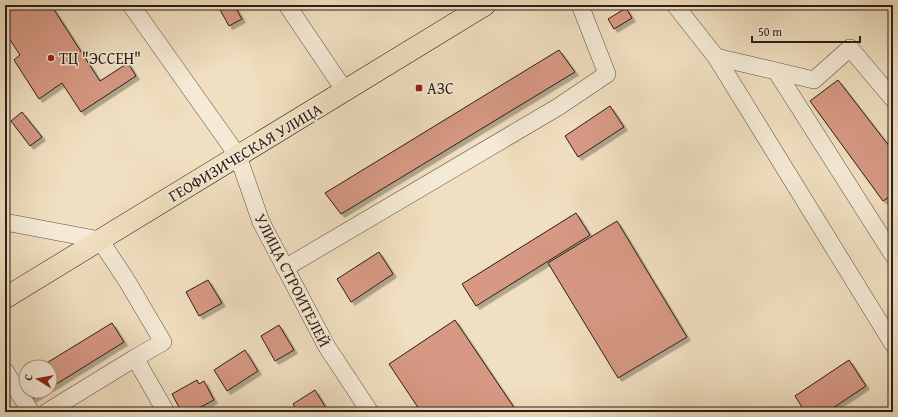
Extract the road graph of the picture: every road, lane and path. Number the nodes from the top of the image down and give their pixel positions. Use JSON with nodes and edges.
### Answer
{"nodes":[{"id":1,"x":131,"y":5,"type":"edge"},
{"id":2,"x":286,"y":5,"type":"edge"},
{"id":3,"x":484,"y":5,"type":"edge"},
{"id":4,"x":580,"y":5,"type":"edge"},
{"id":5,"x":675,"y":5,"type":"edge"},
{"id":6,"x":716,"y":57,"type":"junction"},
{"id":7,"x":776,"y":71,"type":"junction"},
{"id":8,"x":345,"y":91,"type":"junction"},
{"id":9,"x":893,"y":100,"type":"edge"},
{"id":10,"x":238,"y":156,"type":"junction"},
{"id":11,"x":5,"y":222,"type":"edge"},
{"id":12,"x":100,"y":240,"type":"junction"},
{"id":13,"x":893,"y":255,"type":"edge"},
{"id":14,"x":285,"y":268,"type":"junction"},
{"id":15,"x":5,"y":298,"type":"edge"},
{"id":16,"x":893,"y":344,"type":"edge"},
{"id":17,"x":135,"y":358,"type":"junction"},
{"id":18,"x":5,"y":371,"type":"edge"},
{"id":19,"x":31,"y":412,"type":"edge"},
{"id":20,"x":47,"y":412,"type":"edge"},
{"id":21,"x":166,"y":412,"type":"edge"},
{"id":22,"x":370,"y":412,"type":"edge"}],
"edges":[{"from":1,"to":10,"type":"street","name":"УЛИЦА СТРОИТЕЛЕЙ"},
{"from":2,"to":8,"type":"street"},
{"from":3,"to":8,"type":"main road","name":"ГЕОФИЗИЧЕСКАЯ УЛИЦА"},
{"from":4,"to":14,"type":"street"},
{"from":5,"to":6,"type":"street"},
{"from":6,"to":7,"type":"street"},
{"from":6,"to":16,"type":"street"},
{"from":7,"to":9,"type":"street"},
{"from":7,"to":13,"type":"street"},
{"from":8,"to":10,"type":"main road","name":"ГЕОФИЗИЧЕСКАЯ УЛИЦА"},
{"from":10,"to":12,"type":"main road","name":"ГЕОФИЗИЧЕСКАЯ УЛИЦА"},
{"from":10,"to":14,"type":"street","name":"УЛИЦА СТРОИТЕЛЕЙ"},
{"from":11,"to":12,"type":"street"},
{"from":12,"to":15,"type":"main road","name":"ГЕОФИЗИЧЕСКАЯ УЛИЦА"},
{"from":12,"to":17,"type":"street"},
{"from":14,"to":22,"type":"street","name":"УЛИЦА СТРОИТЕЛЕЙ"},
{"from":17,"to":20,"type":"street"},
{"from":17,"to":21,"type":"street"},
{"from":18,"to":19,"type":"street"}]}
